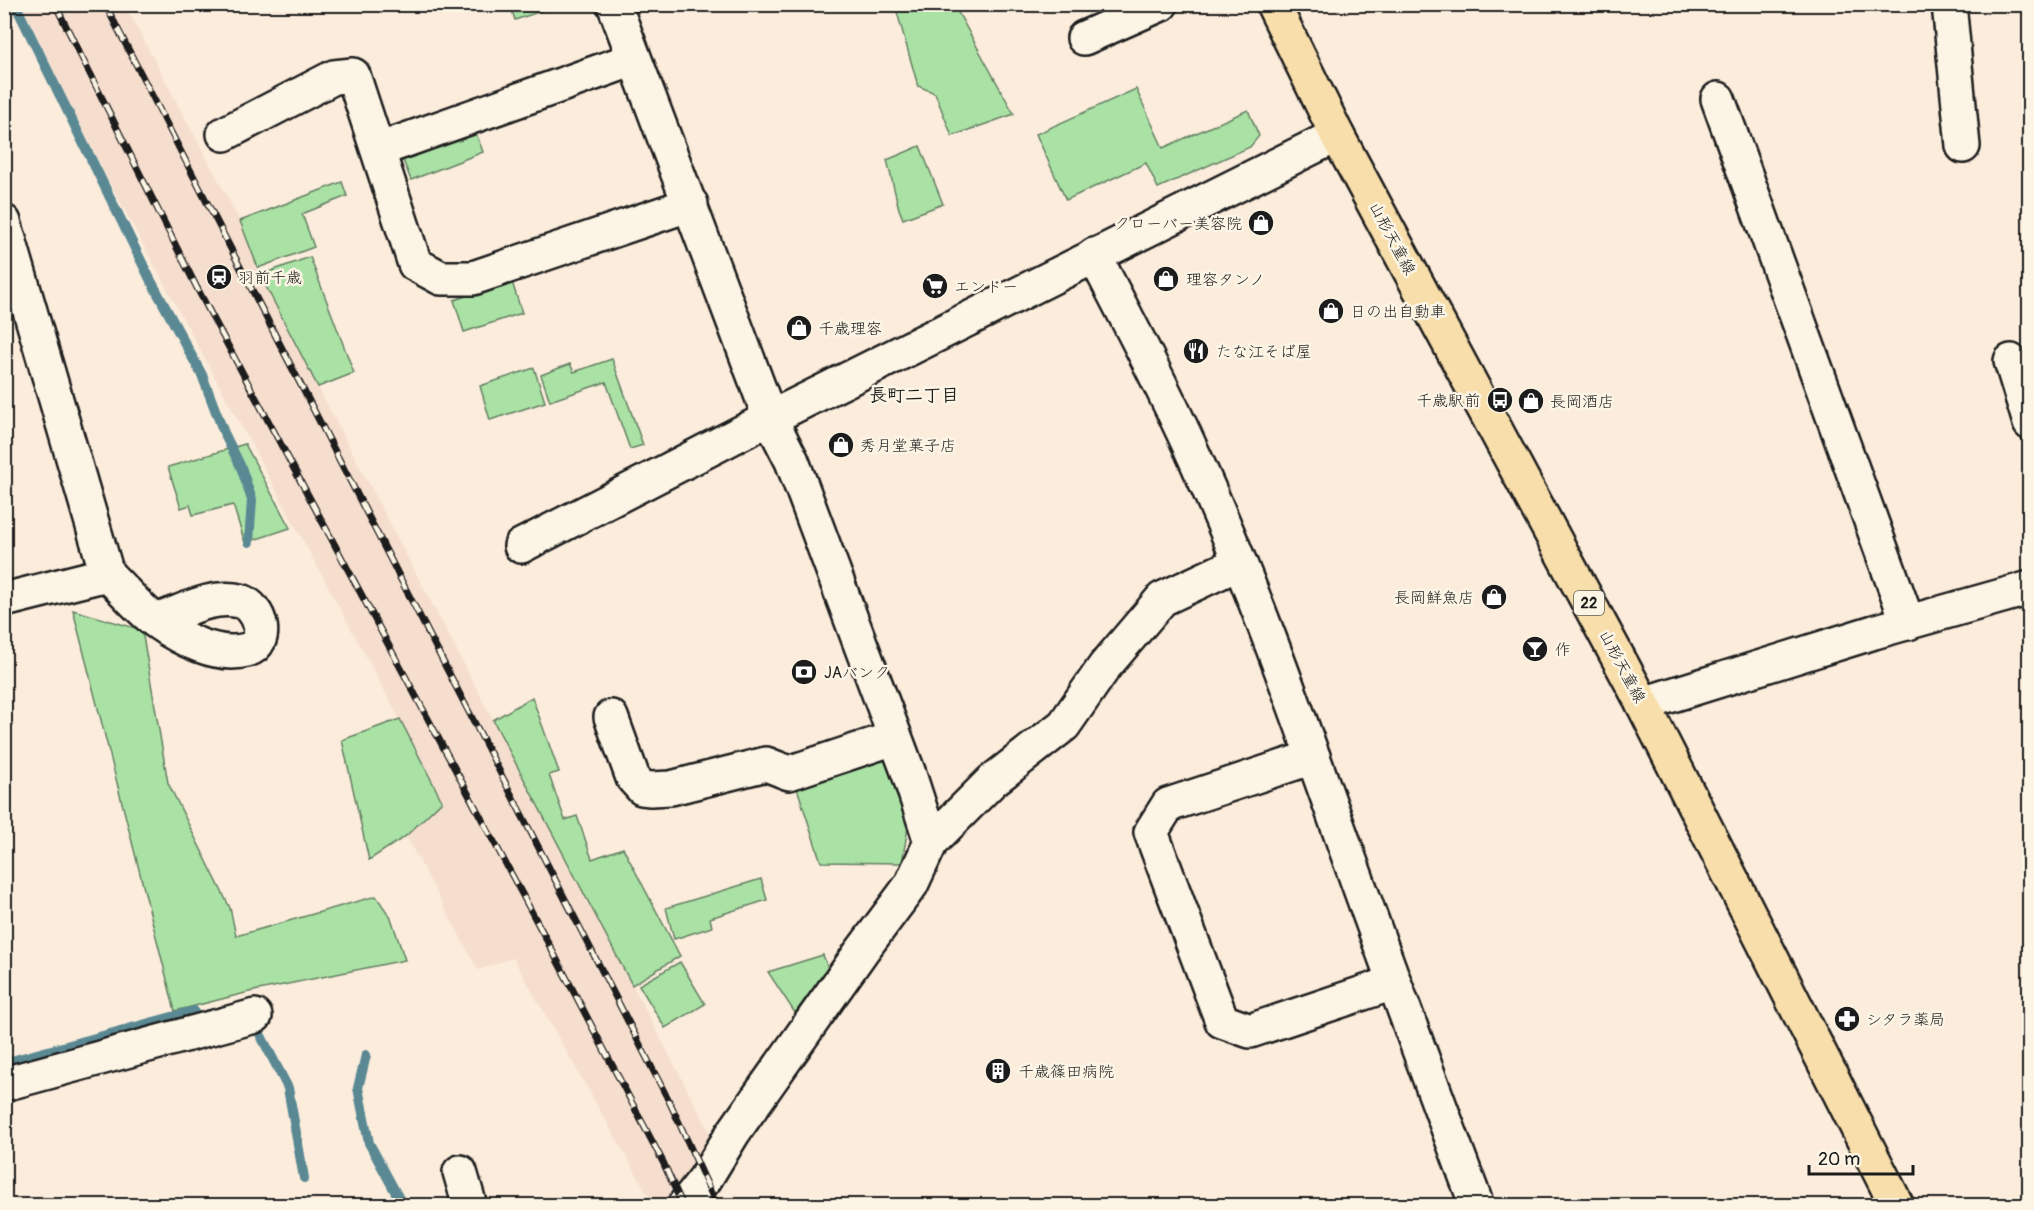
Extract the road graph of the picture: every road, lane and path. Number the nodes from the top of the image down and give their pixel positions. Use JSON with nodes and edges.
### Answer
{"nodes":[{"id":1,"x":614,"y":4,"type":"edge"},
{"id":2,"x":1161,"y":4,"type":"edge"},
{"id":3,"x":1273,"y":4,"type":"edge"},
{"id":4,"x":1949,"y":4,"type":"edge"},
{"id":5,"x":1084,"y":38,"type":"dead end"},
{"id":6,"x":634,"y":59,"type":"junction"},
{"id":7,"x":1718,"y":99,"type":"dead end"},
{"id":8,"x":224,"y":134,"type":"dead end"},
{"id":9,"x":1337,"y":135,"type":"junction"},
{"id":10,"x":1963,"y":146,"type":"dead end"},
{"id":11,"x":378,"y":150,"type":"junction"},
{"id":12,"x":691,"y":204,"type":"junction"},
{"id":13,"x":4,"y":222,"type":"edge"},
{"id":14,"x":1094,"y":255,"type":"junction"},
{"id":15,"x":2012,"y":361,"type":"dead end"},
{"id":16,"x":770,"y":418,"type":"junction"},
{"id":17,"x":2030,"y":423,"type":"edge"},
{"id":18,"x":521,"y":546,"type":"dead end"},
{"id":19,"x":1239,"y":563,"type":"junction"},
{"id":20,"x":107,"y":574,"type":"junction"},
{"id":21,"x":2030,"y":588,"type":"edge"},
{"id":22,"x":4,"y":600,"type":"edge"},
{"id":23,"x":156,"y":621,"type":"dead end"},
{"id":24,"x":1908,"y":623,"type":"junction"},
{"id":25,"x":1643,"y":704,"type":"junction"},
{"id":26,"x":611,"y":717,"type":"dead end"},
{"id":27,"x":894,"y":738,"type":"junction"},
{"id":28,"x":1313,"y":757,"type":"junction"},
{"id":29,"x":931,"y":842,"type":"junction"},
{"id":30,"x":1393,"y":983,"type":"junction"},
{"id":31,"x":255,"y":1016,"type":"dead end"},
{"id":32,"x":4,"y":1084,"type":"edge"},
{"id":33,"x":460,"y":1172,"type":"dead end"},
{"id":34,"x":470,"y":1206,"type":"edge"},
{"id":35,"x":684,"y":1206,"type":"edge"},
{"id":36,"x":1476,"y":1206,"type":"edge"},
{"id":37,"x":1897,"y":1206,"type":"edge"}],
"edges":[{"from":1,"to":6,"type":"street"},
{"from":2,"to":5,"type":"street"},
{"from":3,"to":9,"type":"main road","name":"山形天童線","number":"22"},
{"from":4,"to":10,"type":"street"},
{"from":6,"to":11,"type":"street"},
{"from":6,"to":12,"type":"street"},
{"from":7,"to":24,"type":"street"},
{"from":8,"to":11,"type":"street"},
{"from":9,"to":14,"type":"street"},
{"from":9,"to":25,"type":"main road","name":"山形天童線","number":"22"},
{"from":11,"to":12,"type":"street"},
{"from":12,"to":16,"type":"street"},
{"from":13,"to":20,"type":"street"},
{"from":14,"to":16,"type":"street"},
{"from":14,"to":19,"type":"street"},
{"from":15,"to":17,"type":"street"},
{"from":16,"to":18,"type":"street"},
{"from":16,"to":27,"type":"street"},
{"from":19,"to":28,"type":"street"},
{"from":19,"to":29,"type":"street"},
{"from":20,"to":22,"type":"street"},
{"from":20,"to":23,"type":"street"},
{"from":21,"to":24,"type":"street"},
{"from":24,"to":25,"type":"street"},
{"from":25,"to":37,"type":"main road","name":"山形天童線","number":"22"},
{"from":26,"to":27,"type":"street"},
{"from":27,"to":29,"type":"street"},
{"from":28,"to":30,"type":"street"},
{"from":28,"to":30,"type":"street"},
{"from":29,"to":35,"type":"street"},
{"from":30,"to":36,"type":"street"},
{"from":31,"to":32,"type":"street"},
{"from":33,"to":34,"type":"street"}]}
